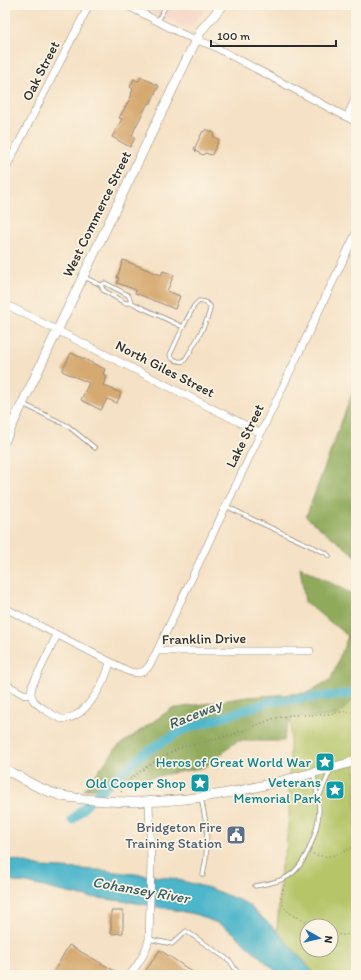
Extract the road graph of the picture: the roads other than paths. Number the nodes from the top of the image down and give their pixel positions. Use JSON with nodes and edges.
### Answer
{"nodes":[{"id":1,"x":89,"y":5,"type":"edge"},
{"id":2,"x":126,"y":5,"type":"edge"},
{"id":3,"x":166,"y":5,"type":"edge"},
{"id":4,"x":223,"y":5,"type":"edge"},
{"id":5,"x":158,"y":21,"type":"junction"},
{"id":6,"x":196,"y":40,"type":"junction"},
{"id":7,"x":356,"y":97,"type":"edge"},
{"id":8,"x":347,"y":117,"type":"junction"},
{"id":9,"x":356,"y":122,"type":"edge"},
{"id":10,"x":5,"y":170,"type":"edge"},
{"id":11,"x":356,"y":233,"type":"edge"},
{"id":12,"x":83,"y":277,"type":"junction"},
{"id":13,"x":101,"y":285,"type":"junction"},
{"id":14,"x":114,"y":288,"type":"junction"},
{"id":15,"x":111,"y":295,"type":"junction"},
{"id":16,"x":132,"y":302,"type":"junction"},
{"id":17,"x":5,"y":304,"type":"edge"},
{"id":18,"x":182,"y":327,"type":"junction"},
{"id":19,"x":57,"y":330,"type":"junction"},
{"id":20,"x":22,"y":404,"type":"junction"},
{"id":21,"x":261,"y":433,"type":"junction"},
{"id":22,"x":5,"y":440,"type":"edge"},
{"id":23,"x":95,"y":448,"type":"dead end"},
{"id":24,"x":226,"y":506,"type":"junction"},
{"id":25,"x":329,"y":556,"type":"dead end"},
{"id":26,"x":5,"y":608,"type":"edge"},
{"id":27,"x":57,"y":635,"type":"junction"},
{"id":28,"x":157,"y":651,"type":"junction"},
{"id":29,"x":310,"y":651,"type":"dead end"},
{"id":30,"x":110,"y":662,"type":"junction"},
{"id":31,"x":5,"y":684,"type":"edge"},
{"id":32,"x":30,"y":694,"type":"junction"},
{"id":33,"x":356,"y":761,"type":"edge"},
{"id":34,"x":332,"y":768,"type":"junction"},
{"id":35,"x":5,"y":769,"type":"edge"},
{"id":36,"x":314,"y":773,"type":"junction"},
{"id":37,"x":201,"y":797,"type":"junction"},
{"id":38,"x":318,"y":799,"type":"junction"},
{"id":39,"x":149,"y":803,"type":"junction"},
{"id":40,"x":203,"y":875,"type":"dead end"},
{"id":41,"x":255,"y":886,"type":"dead end"},
{"id":42,"x":149,"y":940,"type":"junction"},
{"id":43,"x":236,"y":974,"type":"edge"},
{"id":44,"x":130,"y":975,"type":"edge"}],
"edges":[{"from":1,"to":10,"type":"street","name":"Oak Street"},
{"from":2,"to":5,"type":"street"},
{"from":3,"to":5,"type":"lane"},
{"from":4,"to":6,"type":"street","name":"West Commerce Street"},
{"from":5,"to":6,"type":"street"},
{"from":6,"to":8,"type":"street"},
{"from":6,"to":12,"type":"street","name":"West Commerce Street"},
{"from":7,"to":8,"type":"street"},
{"from":8,"to":9,"type":"street"},
{"from":11,"to":21,"type":"street","name":"Lake Street"},
{"from":12,"to":13,"type":"lane"},
{"from":12,"to":19,"type":"street","name":"West Commerce Street"},
{"from":13,"to":14,"type":"lane"},
{"from":13,"to":15,"type":"lane"},
{"from":14,"to":15,"type":"lane"},
{"from":14,"to":16,"type":"lane"},
{"from":15,"to":16,"type":"lane"},
{"from":16,"to":18,"type":"lane"},
{"from":17,"to":19,"type":"street","name":"North Giles Street"},
{"from":18,"to":18,"type":"lane"},
{"from":19,"to":20,"type":"street","name":"West Commerce Street"},
{"from":19,"to":21,"type":"street","name":"North Giles Street"},
{"from":20,"to":22,"type":"street","name":"West Commerce Street"},
{"from":20,"to":23,"type":"lane"},
{"from":21,"to":24,"type":"street","name":"Lake Street"},
{"from":24,"to":25,"type":"lane"},
{"from":24,"to":28,"type":"street","name":"Lake Street"},
{"from":26,"to":27,"type":"street","name":"Franklin Drive"},
{"from":27,"to":30,"type":"street","name":"Franklin Drive"},
{"from":27,"to":32,"type":"street"},
{"from":28,"to":29,"type":"street","name":"Franklin Drive"},
{"from":28,"to":30,"type":"street","name":"Franklin Drive"},
{"from":30,"to":32,"type":"street"},
{"from":31,"to":32,"type":"street"},
{"from":33,"to":34,"type":"street"},
{"from":34,"to":36,"type":"street"},
{"from":34,"to":38,"type":"lane"},
{"from":35,"to":39,"type":"street"},
{"from":36,"to":37,"type":"street"},
{"from":36,"to":38,"type":"lane"},
{"from":37,"to":39,"type":"street"},
{"from":37,"to":40,"type":"lane"},
{"from":38,"to":41,"type":"lane"},
{"from":39,"to":42,"type":"street"},
{"from":42,"to":43,"type":"lane"},
{"from":42,"to":44,"type":"street"}]}
